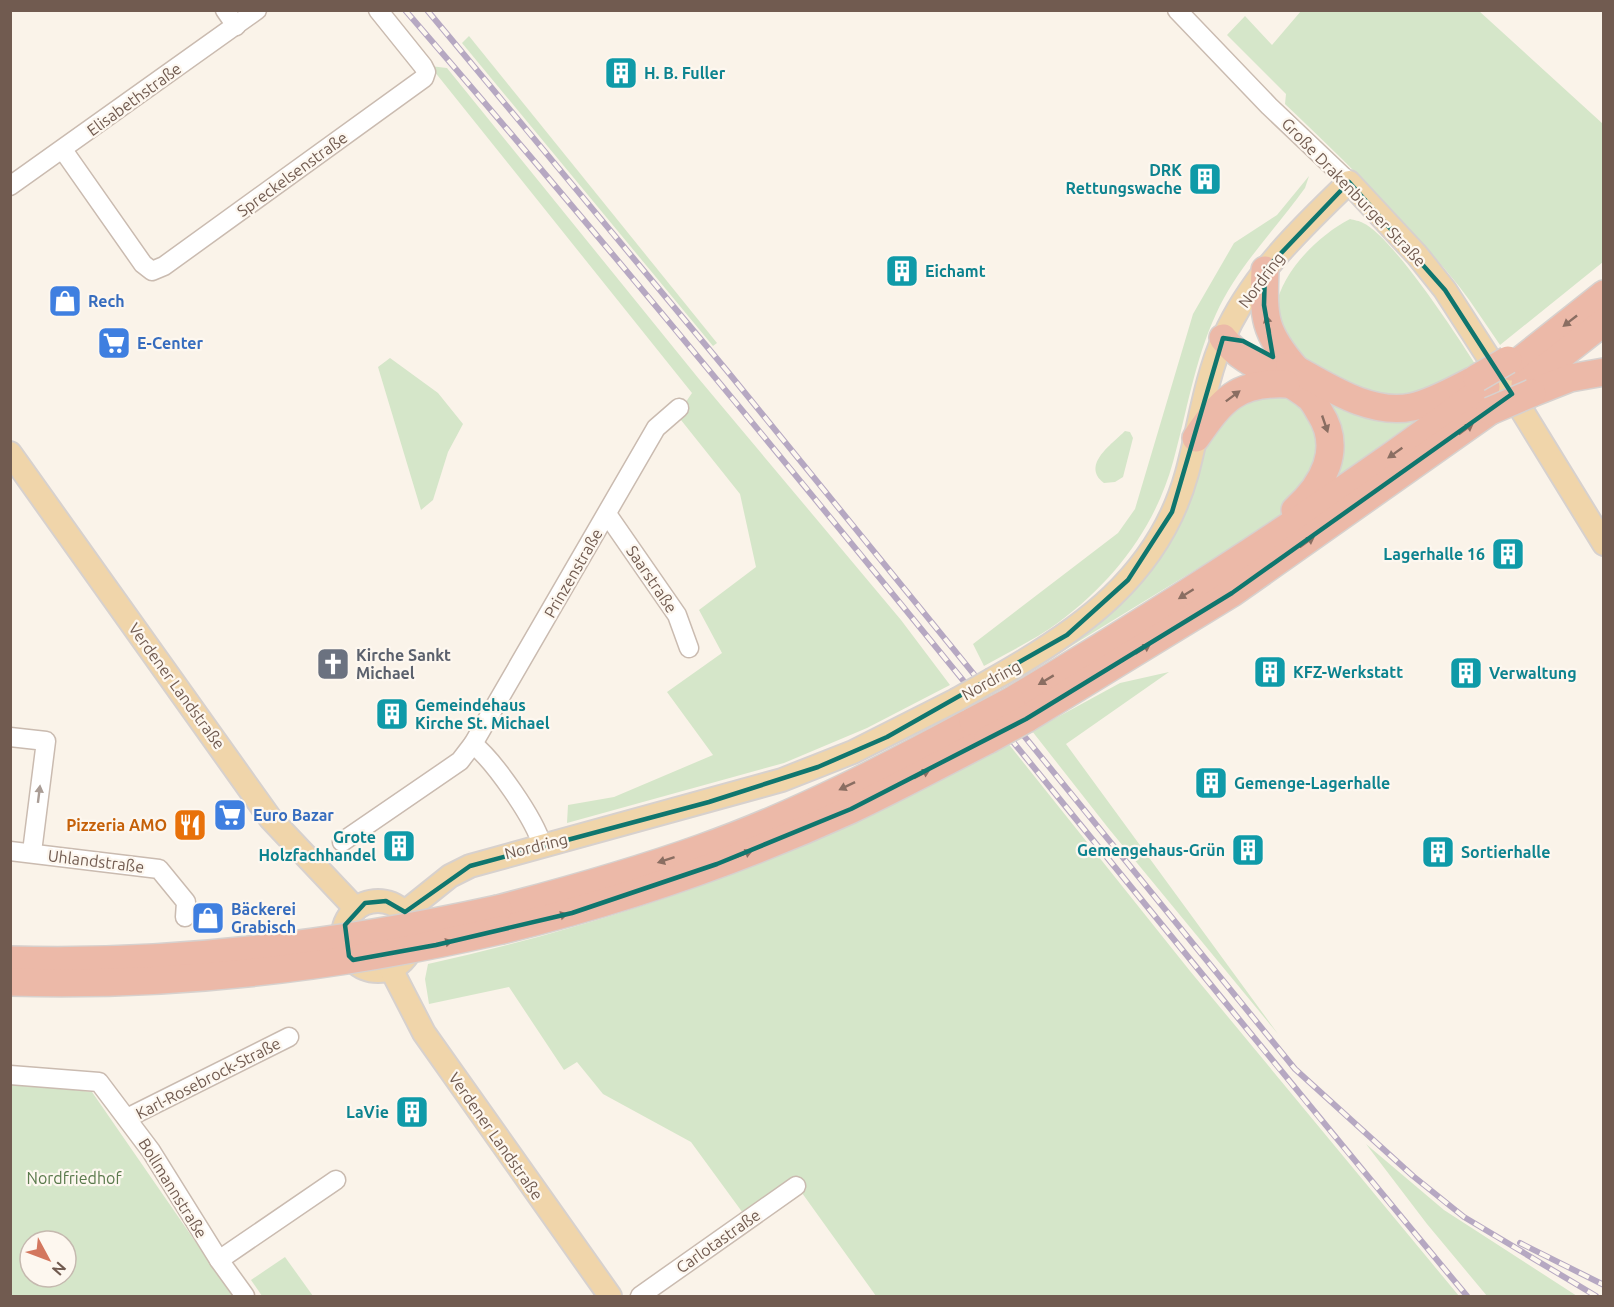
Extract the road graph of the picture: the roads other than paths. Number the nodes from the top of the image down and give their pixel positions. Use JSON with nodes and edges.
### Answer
{"nodes":[{"id":1,"x":225,"y":10,"type":"edge"},
{"id":2,"x":257,"y":10,"type":"edge"},
{"id":3,"x":378,"y":10,"type":"edge"},
{"id":4,"x":1177,"y":10,"type":"edge"},
{"id":5,"x":236,"y":26,"type":"junction"},
{"id":6,"x":63,"y":150,"type":"junction"},
{"id":7,"x":1349,"y":182,"type":"junction"},
{"id":8,"x":10,"y":186,"type":"edge"},
{"id":9,"x":1265,"y":270,"type":"junction"},
{"id":10,"x":1604,"y":294,"type":"edge"},
{"id":11,"x":1604,"y":322,"type":"edge"},
{"id":12,"x":1223,"y":338,"type":"junction"},
{"id":13,"x":1604,"y":372,"type":"edge"},
{"id":14,"x":1291,"y":376,"type":"junction"},
{"id":15,"x":1519,"y":376,"type":"junction"},
{"id":16,"x":1484,"y":392,"type":"junction"},
{"id":17,"x":679,"y":408,"type":"dead end"},
{"id":18,"x":1196,"y":438,"type":"junction"},
{"id":19,"x":10,"y":453,"type":"edge"},
{"id":20,"x":607,"y":514,"type":"junction"},
{"id":21,"x":1604,"y":544,"type":"edge"},
{"id":22,"x":1235,"y":562,"type":"junction"},
{"id":23,"x":689,"y":648,"type":"dead end"},
{"id":24,"x":1018,"y":710,"type":"junction"},
{"id":25,"x":10,"y":737,"type":"edge"},
{"id":26,"x":473,"y":744,"type":"junction"},
{"id":27,"x":342,"y":842,"type":"dead end"},
{"id":28,"x":542,"y":845,"type":"junction"},
{"id":29,"x":10,"y":851,"type":"edge"},
{"id":30,"x":32,"y":852,"type":"junction"},
{"id":31,"x":356,"y":909,"type":"junction"},
{"id":32,"x":405,"y":912,"type":"junction"},
{"id":33,"x":185,"y":917,"type":"dead end"},
{"id":34,"x":500,"y":919,"type":"junction"},
{"id":35,"x":345,"y":950,"type":"junction"},
{"id":36,"x":10,"y":960,"type":"edge"},
{"id":37,"x":391,"y":969,"type":"junction"},
{"id":38,"x":10,"y":971,"type":"edge"},
{"id":39,"x":10,"y":982,"type":"edge"},
{"id":40,"x":289,"y":1037,"type":"dead end"},
{"id":41,"x":10,"y":1075,"type":"edge"},
{"id":42,"x":128,"y":1118,"type":"junction"},
{"id":43,"x":336,"y":1180,"type":"dead end"},
{"id":44,"x":796,"y":1186,"type":"dead end"},
{"id":45,"x":219,"y":1260,"type":"junction"},
{"id":46,"x":245,"y":1296,"type":"edge"},
{"id":47,"x":610,"y":1296,"type":"edge"},
{"id":48,"x":640,"y":1296,"type":"edge"}],
"edges":[{"from":1,"to":5,"type":"street"},
{"from":2,"to":5,"type":"street","name":"Elisabethstraße"},
{"from":3,"to":6,"type":"street","name":"Spreckelsenstraße"},
{"from":4,"to":7,"type":"street","name":"Große Drakenburger Straße"},
{"from":5,"to":6,"type":"street","name":"Elisabethstraße"},
{"from":6,"to":8,"type":"street","name":"Elisabethstraße"},
{"from":7,"to":9,"type":"main road","name":"Nordring"},
{"from":7,"to":21,"type":"main road","name":"Große Drakenburger Straße"},
{"from":9,"to":12,"type":"main road","name":"Nordring"},
{"from":14,"to":9,"type":"highway","one_way":true},
{"from":10,"to":15,"type":"highway","one_way":true},
{"from":11,"to":15,"type":"highway"},
{"from":12,"to":14,"type":"highway"},
{"from":12,"to":18,"type":"main road","name":"Nordring"},
{"from":13,"to":15,"type":"highway"},
{"from":14,"to":16,"type":"highway"},
{"from":18,"to":14,"type":"highway","one_way":true},
{"from":14,"to":22,"type":"highway","one_way":true},
{"from":15,"to":16,"type":"highway","bridge":true},
{"from":15,"to":16,"type":"highway","bridge":true},
{"from":16,"to":22,"type":"highway","one_way":true},
{"from":24,"to":16,"type":"highway","one_way":true},
{"from":17,"to":20,"type":"street","name":"Prinzenstraße"},
{"from":18,"to":28,"type":"main road","name":"Nordring","bridge":true},
{"from":19,"to":31,"type":"main road","name":"Verdener Landstraße"},
{"from":20,"to":23,"type":"street","name":"Saarstraße"},
{"from":20,"to":26,"type":"street","name":"Prinzenstraße"},
{"from":22,"to":24,"type":"highway","one_way":true},
{"from":24,"to":34,"type":"highway","bridge":true},
{"from":30,"to":25,"type":"street","one_way":true},
{"from":26,"to":27,"type":"street","name":"Prinzenstraße"},
{"from":26,"to":28,"type":"street"},
{"from":28,"to":32,"type":"main road","name":"Nordring"},
{"from":29,"to":30,"type":"street","name":"Uhlandstraße"},
{"from":30,"to":33,"type":"street","name":"Uhlandstraße"},
{"from":31,"to":32,"type":"main road"},
{"from":31,"to":35,"type":"main road"},
{"from":32,"to":37,"type":"main road"},
{"from":34,"to":36,"type":"highway","bridge":true},
{"from":39,"to":34,"type":"highway","one_way":true,"bridge":true},
{"from":35,"to":37,"type":"main road"},
{"from":35,"to":38,"type":"main road"},
{"from":37,"to":47,"type":"main road","name":"Verdener Landstraße"},
{"from":40,"to":42,"type":"street","name":"Karl-Rosebrock-Straße"},
{"from":41,"to":42,"type":"street","name":"Bollmannstraße"},
{"from":42,"to":45,"type":"street","name":"Bollmannstraße"},
{"from":43,"to":45,"type":"street"},
{"from":44,"to":48,"type":"street","name":"Carlotastraße"},
{"from":45,"to":46,"type":"street","name":"Bollmannstraße"}]}
